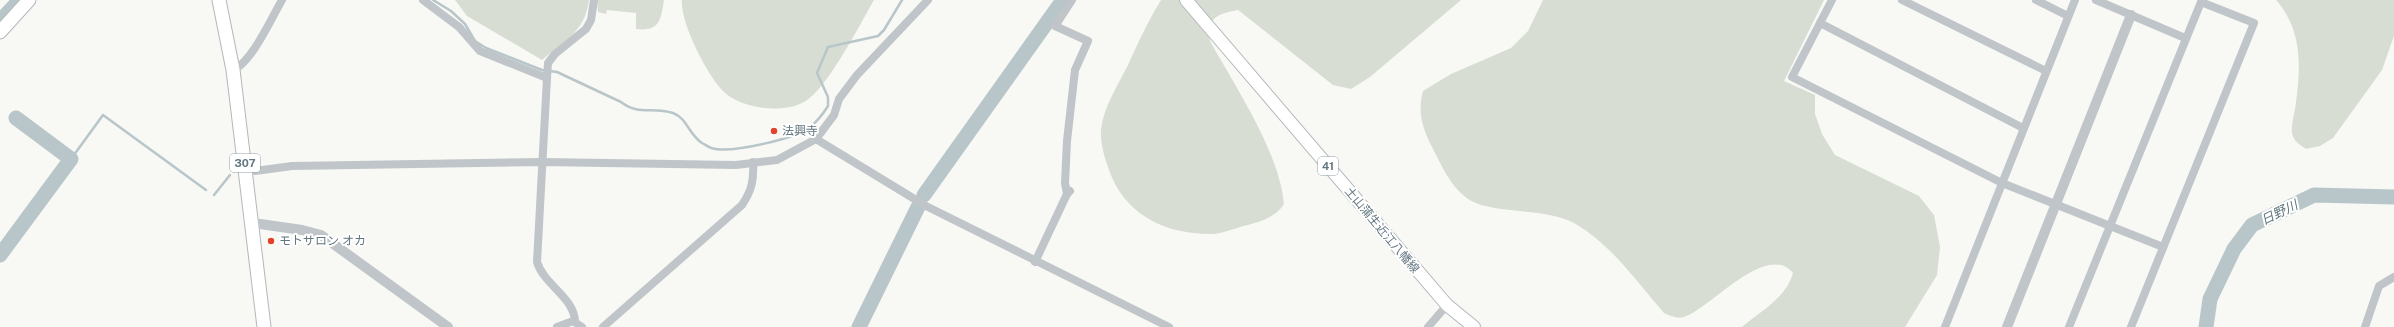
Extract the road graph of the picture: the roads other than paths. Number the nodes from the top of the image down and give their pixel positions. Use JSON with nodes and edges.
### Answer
{"nodes":[{"id":1,"x":29,"y":0,"type":"edge"},
{"id":2,"x":219,"y":0,"type":"edge"},
{"id":3,"x":282,"y":0,"type":"edge"},
{"id":4,"x":423,"y":0,"type":"edge"},
{"id":5,"x":594,"y":0,"type":"edge"},
{"id":6,"x":928,"y":0,"type":"edge"},
{"id":7,"x":1072,"y":0,"type":"edge"},
{"id":8,"x":1186,"y":0,"type":"edge"},
{"id":9,"x":1832,"y":0,"type":"edge"},
{"id":10,"x":1902,"y":0,"type":"edge"},
{"id":11,"x":2036,"y":0,"type":"edge"},
{"id":12,"x":2075,"y":0,"type":"edge"},
{"id":13,"x":2096,"y":0,"type":"edge"},
{"id":14,"x":2201,"y":1,"type":"edge"},
{"id":15,"x":2131,"y":15,"type":"junction"},
{"id":16,"x":2068,"y":16,"type":"junction"},
{"id":17,"x":1820,"y":23,"type":"junction"},
{"id":18,"x":0,"y":32,"type":"edge"},
{"id":19,"x":2186,"y":38,"type":"junction"},
{"id":20,"x":233,"y":70,"type":"junction"},
{"id":21,"x":2046,"y":71,"type":"junction"},
{"id":22,"x":547,"y":76,"type":"junction"},
{"id":23,"x":2023,"y":128,"type":"junction"},
{"id":24,"x":816,"y":138,"type":"junction"},
{"id":25,"x":542,"y":162,"type":"junction"},
{"id":26,"x":753,"y":162,"type":"junction"},
{"id":27,"x":255,"y":171,"type":"dead end"},
{"id":28,"x":2002,"y":183,"type":"junction"},
{"id":29,"x":2056,"y":204,"type":"junction"},
{"id":30,"x":253,"y":223,"type":"junction"},
{"id":31,"x":2110,"y":225,"type":"junction"},
{"id":32,"x":2163,"y":247,"type":"junction"},
{"id":33,"x":1035,"y":262,"type":"junction"},
{"id":34,"x":2394,"y":277,"type":"edge"},
{"id":35,"x":1447,"y":305,"type":"junction"},
{"id":36,"x":578,"y":324,"type":"edge"},
{"id":37,"x":264,"y":327,"type":"edge"},
{"id":38,"x":448,"y":327,"type":"edge"},
{"id":39,"x":557,"y":327,"type":"edge"},
{"id":40,"x":603,"y":327,"type":"edge"},
{"id":41,"x":1169,"y":327,"type":"edge"},
{"id":42,"x":1428,"y":327,"type":"edge"},
{"id":43,"x":1474,"y":327,"type":"edge"},
{"id":44,"x":1945,"y":327,"type":"edge"},
{"id":45,"x":2007,"y":327,"type":"edge"},
{"id":46,"x":2068,"y":327,"type":"edge"},
{"id":47,"x":2131,"y":327,"type":"edge"},
{"id":48,"x":2365,"y":327,"type":"edge"}],
"edges":[{"from":1,"to":18,"type":"highway"},
{"from":2,"to":20,"type":"highway","number":"307"},
{"from":3,"to":20,"type":"street"},
{"from":4,"to":22,"type":"street"},
{"from":5,"to":22,"type":"street"},
{"from":6,"to":24,"type":"street"},
{"from":7,"to":33,"type":"street"},
{"from":8,"to":35,"type":"main road","name":"土山蒲生近江八幡線","number":"41"},
{"from":9,"to":17,"type":"street"},
{"from":10,"to":21,"type":"street"},
{"from":11,"to":16,"type":"street"},
{"from":12,"to":16,"type":"street"},
{"from":13,"to":15,"type":"street"},
{"from":14,"to":19,"type":"street"},
{"from":14,"to":32,"type":"street"},
{"from":15,"to":19,"type":"street"},
{"from":15,"to":29,"type":"street"},
{"from":16,"to":21,"type":"street"},
{"from":17,"to":23,"type":"street"},
{"from":17,"to":28,"type":"street"},
{"from":19,"to":31,"type":"street"},
{"from":20,"to":30,"type":"highway","number":"307"},
{"from":21,"to":23,"type":"street"},
{"from":22,"to":25,"type":"street"},
{"from":23,"to":28,"type":"street"},
{"from":24,"to":26,"type":"street"},
{"from":24,"to":33,"type":"street"},
{"from":25,"to":26,"type":"street"},
{"from":25,"to":27,"type":"street"},
{"from":25,"to":36,"type":"street"},
{"from":26,"to":40,"type":"street"},
{"from":28,"to":29,"type":"street"},
{"from":28,"to":44,"type":"street"},
{"from":29,"to":31,"type":"street"},
{"from":29,"to":45,"type":"street"},
{"from":30,"to":37,"type":"highway","number":"307"},
{"from":30,"to":38,"type":"street"},
{"from":31,"to":32,"type":"street"},
{"from":31,"to":46,"type":"street"},
{"from":32,"to":47,"type":"street"},
{"from":33,"to":41,"type":"street"},
{"from":34,"to":48,"type":"street"},
{"from":35,"to":42,"type":"street"},
{"from":35,"to":43,"type":"main road","name":"土山蒲生近江八幡線","number":"41"},
{"from":36,"to":39,"type":"street"}]}
